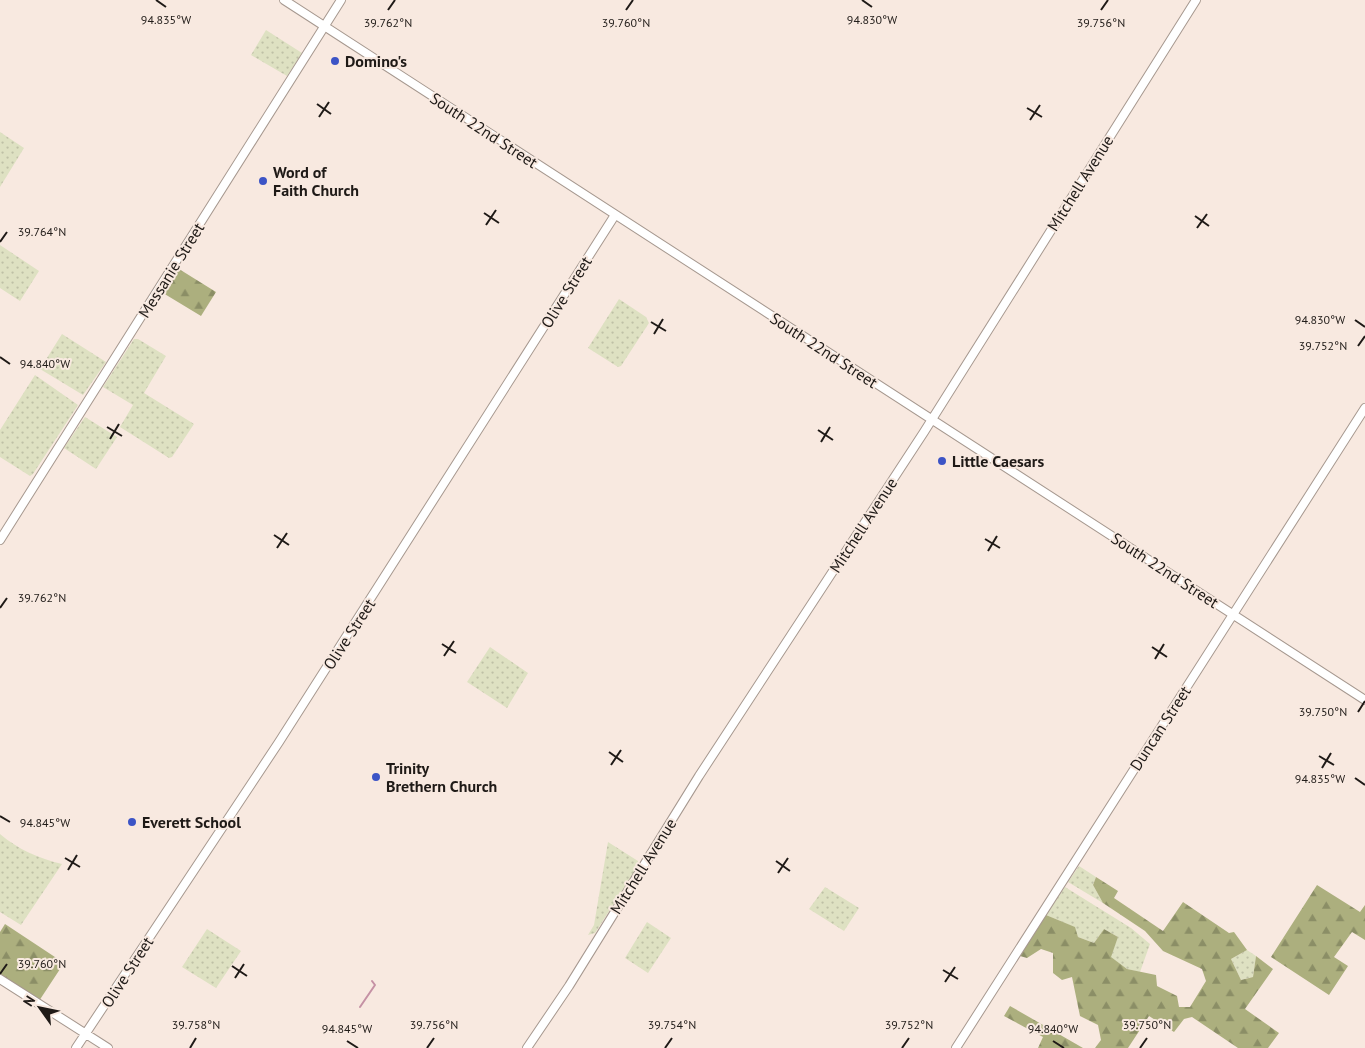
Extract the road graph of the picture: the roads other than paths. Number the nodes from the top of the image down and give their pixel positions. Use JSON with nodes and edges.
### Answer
{"nodes":[{"id":1,"x":284,"y":0,"type":"edge"},
{"id":2,"x":341,"y":0,"type":"edge"},
{"id":3,"x":1196,"y":0,"type":"edge"},
{"id":4,"x":324,"y":26,"type":"junction"},
{"id":5,"x":616,"y":215,"type":"junction"},
{"id":6,"x":1365,"y":408,"type":"edge"},
{"id":7,"x":932,"y":419,"type":"junction"},
{"id":8,"x":0,"y":540,"type":"edge"},
{"id":9,"x":1234,"y":615,"type":"junction"},
{"id":10,"x":1365,"y":700,"type":"edge"},
{"id":11,"x":0,"y":979,"type":"edge"},
{"id":12,"x":86,"y":1034,"type":"junction"},
{"id":13,"x":76,"y":1048,"type":"edge"},
{"id":14,"x":108,"y":1048,"type":"edge"},
{"id":15,"x":527,"y":1048,"type":"edge"},
{"id":16,"x":956,"y":1048,"type":"edge"}],
"edges":[{"from":1,"to":4,"type":"main road","name":"South 22nd Street"},
{"from":2,"to":4,"type":"main road","name":"Messanie Street"},
{"from":3,"to":7,"type":"main road","name":"Mitchell Avenue"},
{"from":4,"to":5,"type":"main road","name":"South 22nd Street"},
{"from":4,"to":8,"type":"main road","name":"Messanie Street"},
{"from":5,"to":7,"type":"main road","name":"South 22nd Street"},
{"from":5,"to":12,"type":"main road","name":"Olive Street"},
{"from":6,"to":9,"type":"main road","name":"Duncan Street"},
{"from":7,"to":9,"type":"main road","name":"South 22nd Street"},
{"from":7,"to":15,"type":"main road","name":"Mitchell Avenue"},
{"from":9,"to":10,"type":"main road","name":"South 22nd Street"},
{"from":9,"to":16,"type":"main road","name":"Duncan Street"},
{"from":11,"to":12,"type":"main road"},
{"from":12,"to":13,"type":"main road","name":"Olive Street"},
{"from":12,"to":14,"type":"main road"}]}
